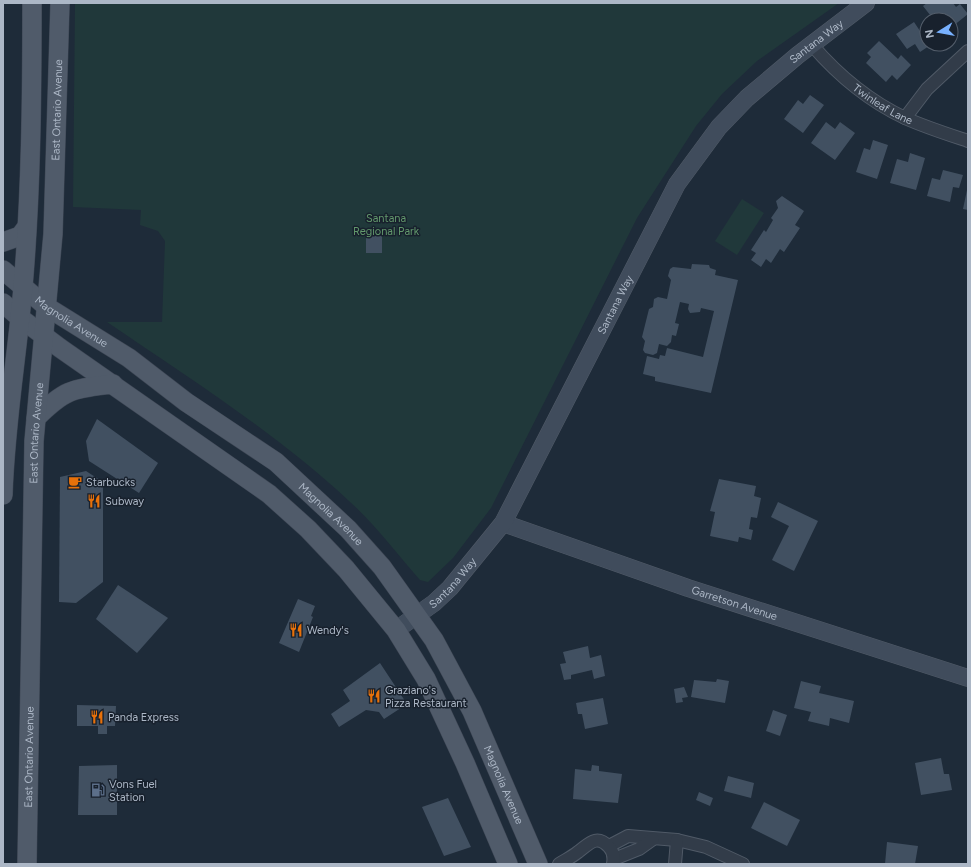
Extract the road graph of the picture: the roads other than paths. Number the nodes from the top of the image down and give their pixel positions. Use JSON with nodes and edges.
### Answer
{"nodes":[{"id":1,"x":32,"y":3,"type":"edge"},
{"id":2,"x":60,"y":3,"type":"edge"},
{"id":3,"x":866,"y":3,"type":"edge"},
{"id":4,"x":812,"y":45,"type":"junction"},
{"id":5,"x":968,"y":51,"type":"edge"},
{"id":6,"x":905,"y":118,"type":"junction"},
{"id":7,"x":968,"y":141,"type":"edge"},
{"id":8,"x":26,"y":228,"type":"junction"},
{"id":9,"x":3,"y":242,"type":"edge"},
{"id":10,"x":3,"y":270,"type":"edge"},
{"id":11,"x":23,"y":288,"type":"junction"},
{"id":12,"x":3,"y":303,"type":"edge"},
{"id":13,"x":47,"y":307,"type":"junction"},
{"id":14,"x":19,"y":318,"type":"junction"},
{"id":15,"x":43,"y":335,"type":"junction"},
{"id":16,"x":113,"y":384,"type":"junction"},
{"id":17,"x":36,"y":418,"type":"junction"},
{"id":18,"x":3,"y":495,"type":"edge"},
{"id":19,"x":503,"y":523,"type":"junction"},
{"id":20,"x":417,"y":615,"type":"junction"},
{"id":21,"x":396,"y":630,"type":"junction"},
{"id":22,"x":968,"y":678,"type":"edge"},
{"id":23,"x":653,"y":839,"type":"junction"},
{"id":24,"x":677,"y":840,"type":"junction"},
{"id":25,"x":609,"y":846,"type":"junction"},
{"id":26,"x":614,"y":862,"type":"edge"},
{"id":27,"x":27,"y":864,"type":"edge"},
{"id":28,"x":508,"y":864,"type":"edge"},
{"id":29,"x":538,"y":864,"type":"edge"},
{"id":30,"x":559,"y":864,"type":"edge"},
{"id":31,"x":675,"y":864,"type":"edge"},
{"id":32,"x":743,"y":864,"type":"edge"}],
"edges":[{"from":1,"to":8,"type":"main road"},
{"from":2,"to":13,"type":"main road","name":"East Ontario Avenue"},
{"from":3,"to":4,"type":"street","name":"Santana Way"},
{"from":4,"to":6,"type":"street","name":"Twinleaf Lane"},
{"from":4,"to":19,"type":"street","name":"Santana Way"},
{"from":5,"to":6,"type":"street"},
{"from":6,"to":7,"type":"street","name":"Twinleaf Lane"},
{"from":8,"to":9,"type":"main road"},
{"from":8,"to":11,"type":"main road"},
{"from":10,"to":11,"type":"main road","name":"Magnolia Avenue"},
{"from":11,"to":13,"type":"main road","name":"Magnolia Avenue"},
{"from":11,"to":14,"type":"main road"},
{"from":12,"to":14,"type":"main road"},
{"from":13,"to":15,"type":"main road","name":"East Ontario Avenue"},
{"from":13,"to":20,"type":"main road","name":"Magnolia Avenue"},
{"from":14,"to":15,"type":"main road"},
{"from":14,"to":18,"type":"main road"},
{"from":15,"to":16,"type":"main road"},
{"from":15,"to":17,"type":"main road","name":"East Ontario Avenue"},
{"from":16,"to":17,"type":"main road"},
{"from":16,"to":21,"type":"main road"},
{"from":17,"to":27,"type":"main road","name":"East Ontario Avenue"},
{"from":19,"to":20,"type":"street","name":"Santana Way"},
{"from":19,"to":22,"type":"street","name":"Garretson Avenue"},
{"from":20,"to":21,"type":"street","name":"Santana Way"},
{"from":20,"to":29,"type":"main road","name":"Magnolia Avenue"},
{"from":21,"to":28,"type":"main road"},
{"from":23,"to":24,"type":"street"},
{"from":23,"to":25,"type":"street"},
{"from":23,"to":26,"type":"street"},
{"from":24,"to":31,"type":"street"},
{"from":24,"to":32,"type":"street"},
{"from":25,"to":26,"type":"street"},
{"from":25,"to":30,"type":"street"}]}
